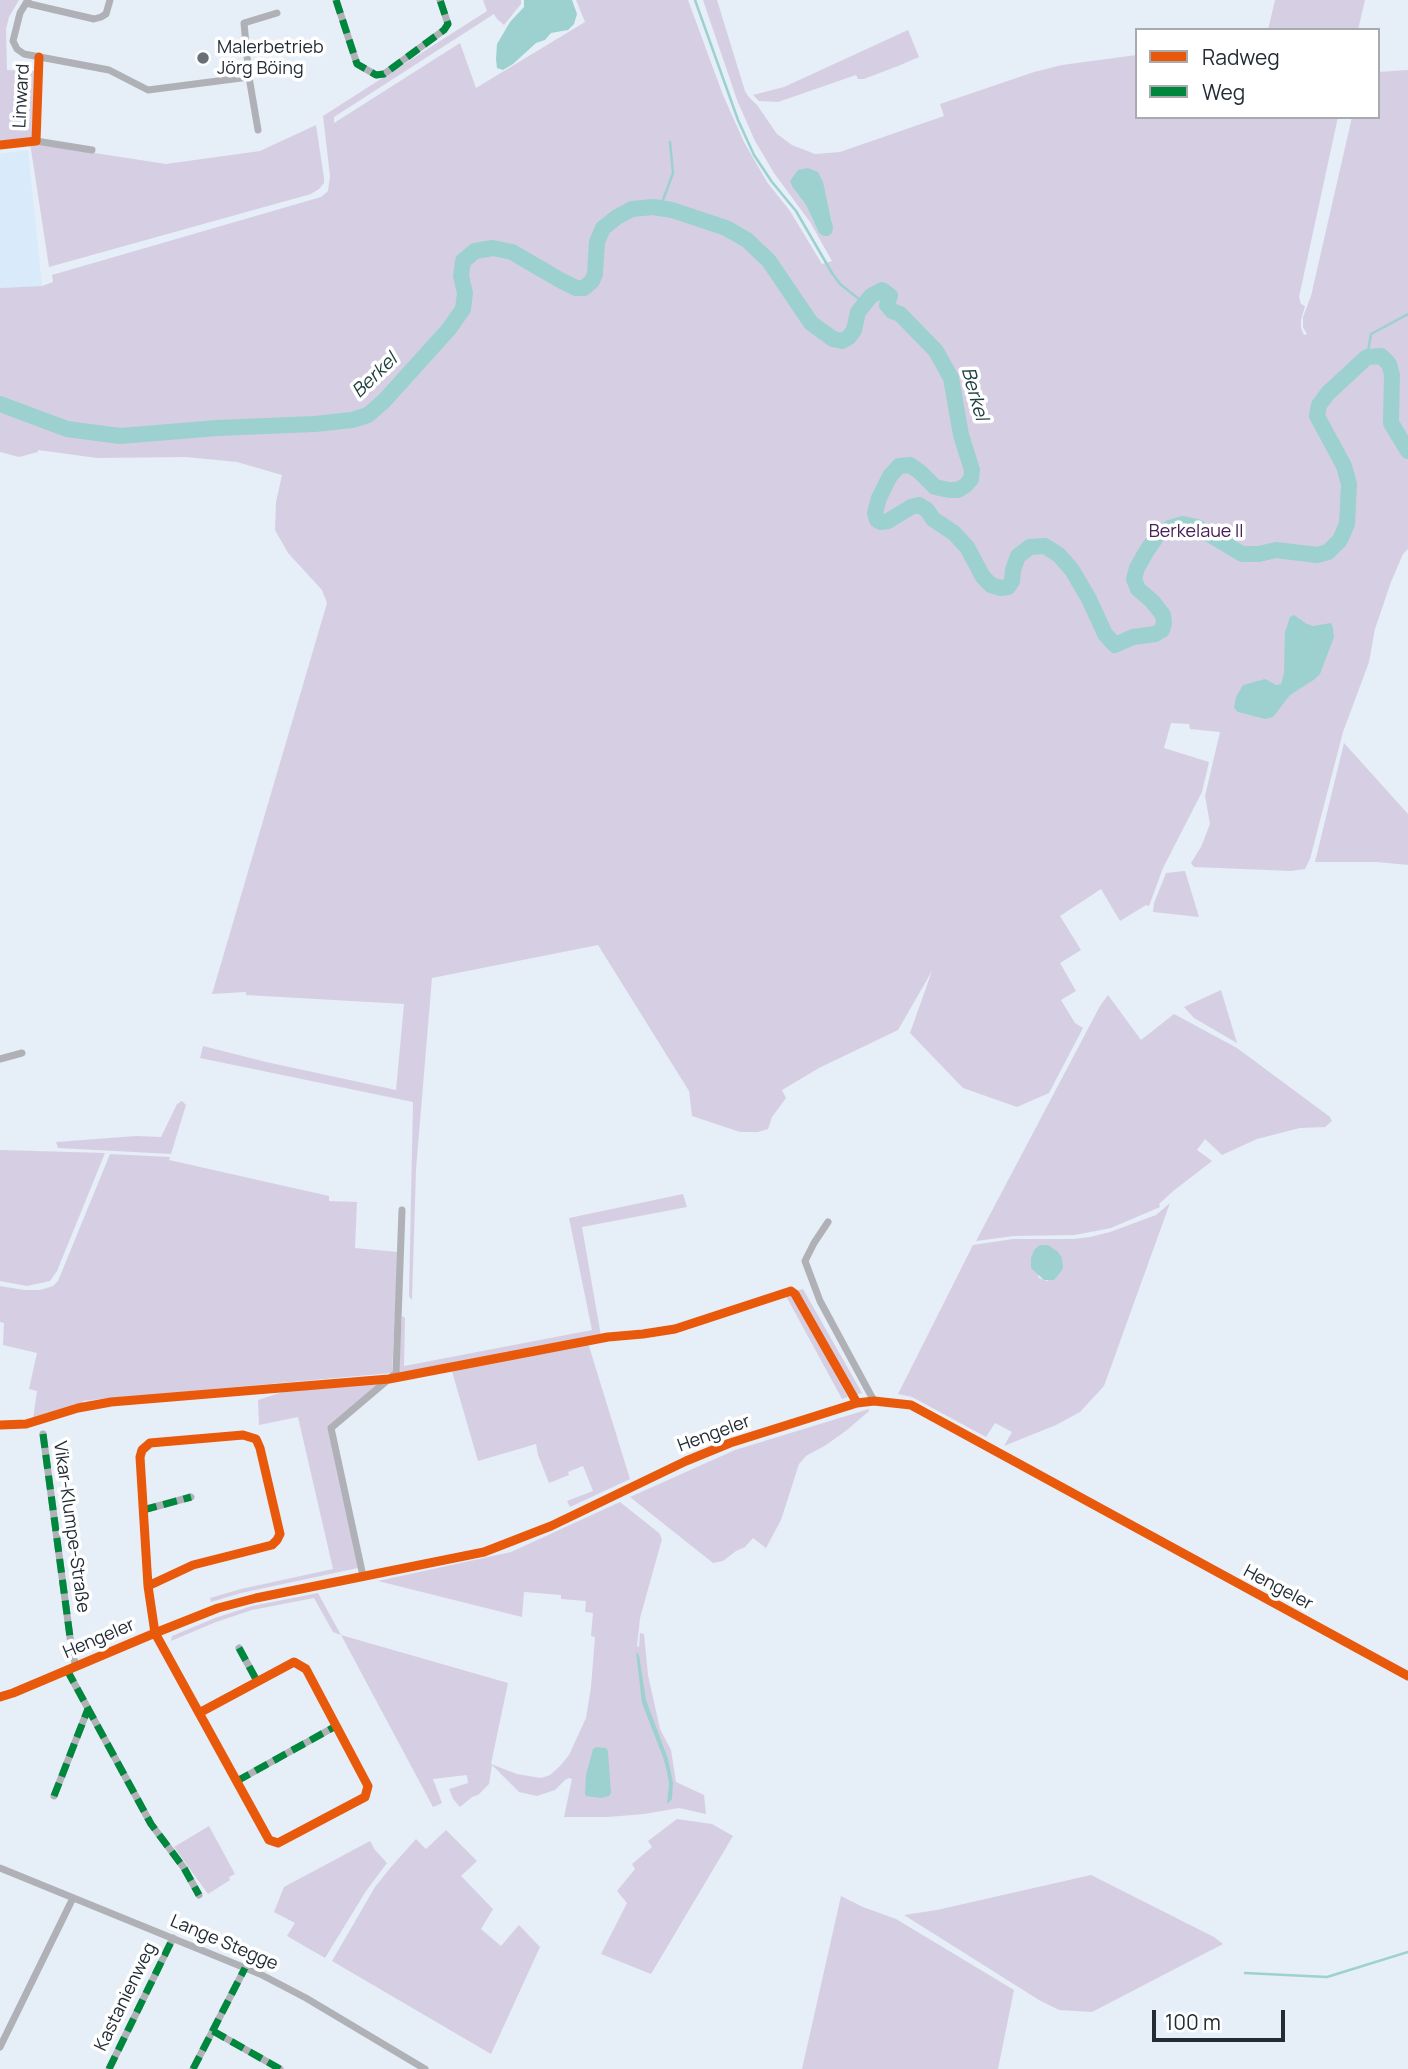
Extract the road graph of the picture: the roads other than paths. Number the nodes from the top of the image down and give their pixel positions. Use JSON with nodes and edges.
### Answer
{"nodes":[{"id":1,"x":110,"y":0,"type":"edge"},
{"id":2,"x":336,"y":0,"type":"edge"},
{"id":3,"x":440,"y":0,"type":"edge"},
{"id":4,"x":27,"y":1,"type":"edge"},
{"id":5,"x":277,"y":13,"type":"dead end"},
{"id":6,"x":39,"y":57,"type":"junction"},
{"id":7,"x":249,"y":77,"type":"junction"},
{"id":8,"x":258,"y":130,"type":"dead end"},
{"id":9,"x":92,"y":150,"type":"dead end"},
{"id":10,"x":22,"y":1053,"type":"dead end"},
{"id":11,"x":0,"y":1059,"type":"edge"},
{"id":12,"x":402,"y":1210,"type":"dead end"},
{"id":13,"x":828,"y":1222,"type":"dead end"},
{"id":14,"x":874,"y":1401,"type":"junction"},
{"id":15,"x":43,"y":1434,"type":"dead end"},
{"id":16,"x":191,"y":1497,"type":"dead end"},
{"id":17,"x":143,"y":1510,"type":"junction"},
{"id":18,"x":363,"y":1576,"type":"junction"},
{"id":19,"x":148,"y":1586,"type":"junction"},
{"id":20,"x":155,"y":1633,"type":"junction"},
{"id":21,"x":239,"y":1648,"type":"dead end"},
{"id":22,"x":76,"y":1667,"type":"junction"},
{"id":23,"x":67,"y":1670,"type":"junction"},
{"id":24,"x":1408,"y":1676,"type":"edge"},
{"id":25,"x":257,"y":1681,"type":"junction"},
{"id":26,"x":0,"y":1697,"type":"edge"},
{"id":27,"x":88,"y":1709,"type":"junction"},
{"id":28,"x":199,"y":1713,"type":"junction"},
{"id":29,"x":336,"y":1726,"type":"junction"},
{"id":30,"x":237,"y":1781,"type":"junction"},
{"id":31,"x":54,"y":1796,"type":"dead end"},
{"id":32,"x":0,"y":1868,"type":"edge"},
{"id":33,"x":199,"y":1895,"type":"dead end"},
{"id":34,"x":73,"y":1898,"type":"junction"},
{"id":35,"x":173,"y":1938,"type":"junction"},
{"id":36,"x":245,"y":1968,"type":"junction"},
{"id":37,"x":213,"y":2031,"type":"junction"},
{"id":38,"x":0,"y":2047,"type":"edge"},
{"id":39,"x":109,"y":2069,"type":"edge"},
{"id":40,"x":194,"y":2069,"type":"edge"},
{"id":41,"x":280,"y":2069,"type":"edge"},
{"id":42,"x":425,"y":2069,"type":"edge"}],
"edges":[{"from":1,"to":4,"type":"street"},
{"from":2,"to":3,"type":"street"},
{"from":4,"to":6,"type":"street","name":"Linward"},
{"from":5,"to":7,"type":"street"},
{"from":6,"to":7,"type":"street","name":"Linward"},
{"from":6,"to":9,"type":"street","name":"Linward"},
{"from":7,"to":8,"type":"street"},
{"from":10,"to":11,"type":"street"},
{"from":12,"to":18,"type":"street"},
{"from":13,"to":14,"type":"street"},
{"from":14,"to":18,"type":"street","name":"Hengeler"},
{"from":14,"to":24,"type":"street","name":"Hengeler"},
{"from":15,"to":22,"type":"street","name":"Vikar-Klumpe-Straße"},
{"from":16,"to":17,"type":"street"},
{"from":17,"to":19,"type":"street"},
{"from":17,"to":19,"type":"street"},
{"from":18,"to":20,"type":"street","name":"Hengeler"},
{"from":19,"to":20,"type":"street"},
{"from":20,"to":22,"type":"street","name":"Hengeler"},
{"from":20,"to":28,"type":"street"},
{"from":21,"to":25,"type":"street"},
{"from":22,"to":23,"type":"street","name":"Hengeler"},
{"from":23,"to":26,"type":"street","name":"Hengeler"},
{"from":23,"to":27,"type":"street"},
{"from":25,"to":28,"type":"street"},
{"from":25,"to":29,"type":"street"},
{"from":27,"to":31,"type":"street"},
{"from":27,"to":33,"type":"street"},
{"from":28,"to":30,"type":"street"},
{"from":29,"to":30,"type":"street"},
{"from":29,"to":30,"type":"street"},
{"from":32,"to":34,"type":"street","name":"Lange Stegge"},
{"from":34,"to":35,"type":"street","name":"Lange Stegge"},
{"from":34,"to":38,"type":"street"},
{"from":35,"to":36,"type":"street","name":"Lange Stegge"},
{"from":35,"to":39,"type":"street","name":"Kastanienweg"},
{"from":36,"to":37,"type":"street"},
{"from":36,"to":42,"type":"street","name":"Lange Stegge"},
{"from":37,"to":40,"type":"street"},
{"from":37,"to":41,"type":"street"}]}
